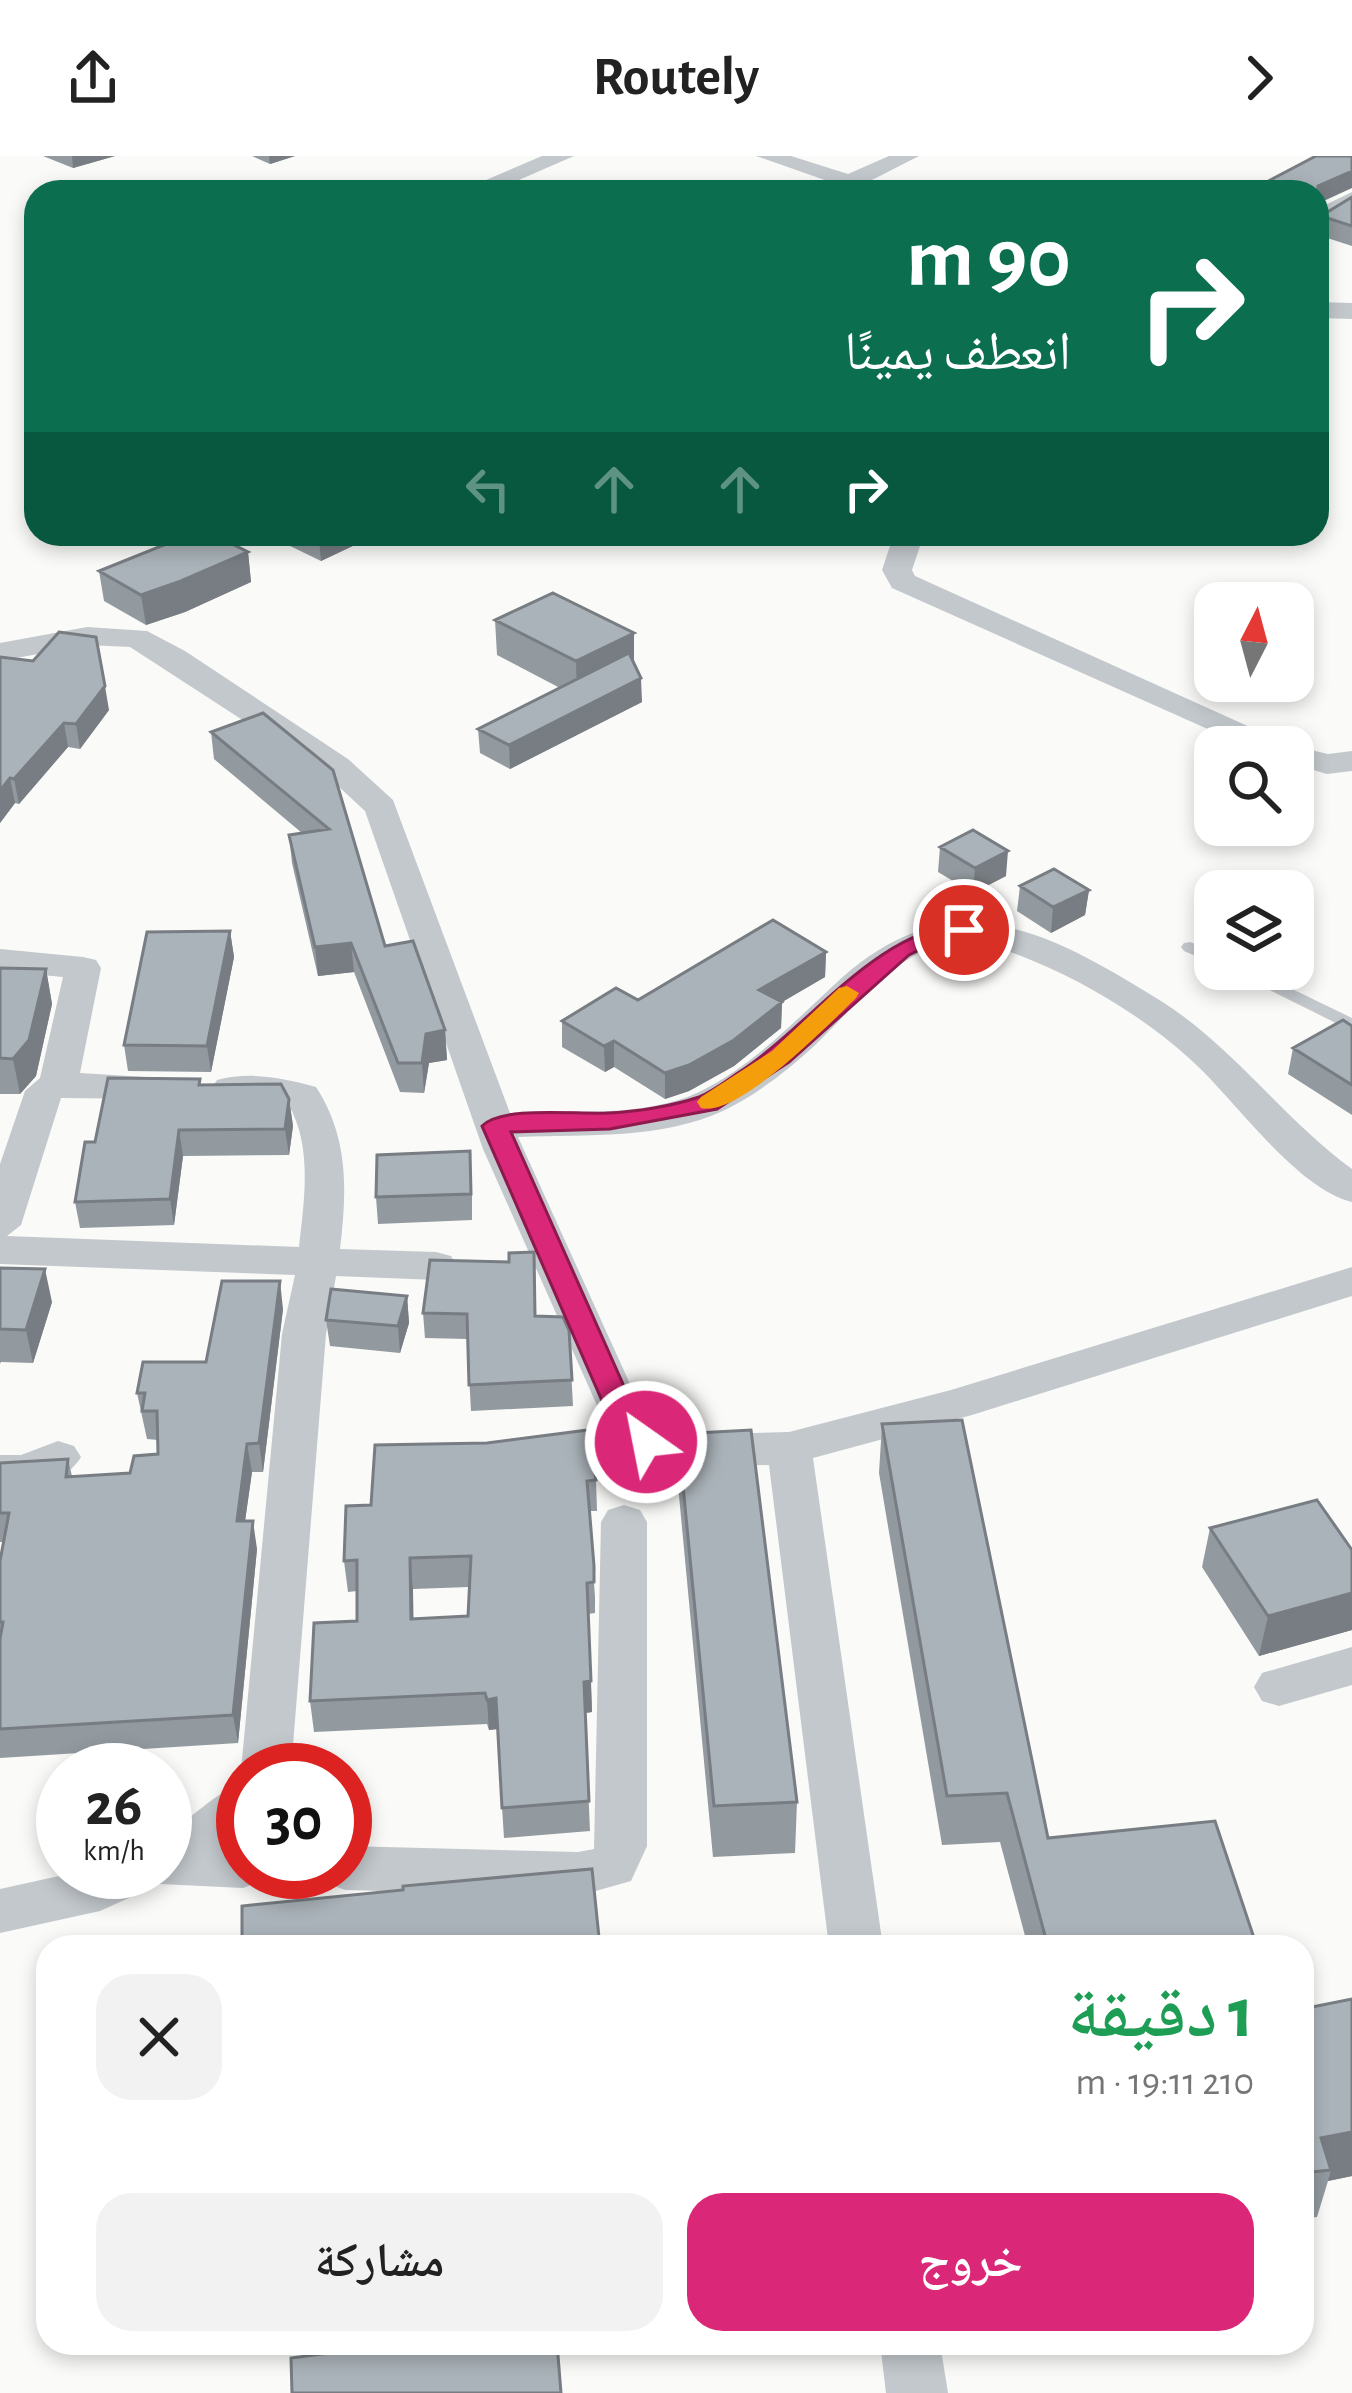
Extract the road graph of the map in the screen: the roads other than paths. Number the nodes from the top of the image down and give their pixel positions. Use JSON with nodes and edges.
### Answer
{"nodes":[{"id":1,"x":563,"y":156,"type":"edge"},
{"id":2,"x":767,"y":156,"type":"edge"},
{"id":3,"x":908,"y":156,"type":"edge"},
{"id":4,"x":501,"y":180,"type":"edge"},
{"id":5,"x":847,"y":180,"type":"edge"},
{"id":6,"x":852,"y":180,"type":"edge"},
{"id":7,"x":905,"y":546,"type":"edge"},
{"id":8,"x":0,"y":652,"type":"edge"},
{"id":9,"x":1228,"y":726,"type":"edge"},
{"id":10,"x":1314,"y":760,"type":"edge"},
{"id":11,"x":1352,"y":760,"type":"edge"},
{"id":12,"x":1190,"y":947,"type":"dead end"},
{"id":13,"x":1194,"y":949,"type":"edge"},
{"id":14,"x":0,"y":960,"type":"edge"},
{"id":15,"x":1280,"y":990,"type":"edge"},
{"id":16,"x":1352,"y":1025,"type":"edge"},
{"id":17,"x":58,"y":1085,"type":"junction"},
{"id":18,"x":495,"y":1126,"type":"junction"},
{"id":19,"x":1352,"y":1189,"type":"edge"},
{"id":20,"x":0,"y":1225,"type":"edge"},
{"id":21,"x":0,"y":1250,"type":"edge"},
{"id":22,"x":319,"y":1263,"type":"junction"},
{"id":23,"x":436,"y":1266,"type":"edge"},
{"id":24,"x":1352,"y":1282,"type":"edge"},
{"id":25,"x":789,"y":1448,"type":"junction"},
{"id":26,"x":58,"y":1457,"type":"edge"},
{"id":27,"x":0,"y":1472,"type":"edge"},
{"id":28,"x":624,"y":1522,"type":"dead end"},
{"id":29,"x":1352,"y":1666,"type":"edge"},
{"id":30,"x":1279,"y":1687,"type":"dead end"},
{"id":31,"x":268,"y":1743,"type":"edge"},
{"id":32,"x":372,"y":1869,"type":"edge"},
{"id":33,"x":55,"y":1899,"type":"edge"},
{"id":34,"x":0,"y":1911,"type":"edge"},
{"id":35,"x":854,"y":1935,"type":"edge"},
{"id":36,"x":912,"y":2355,"type":"edge"},
{"id":37,"x":917,"y":2393,"type":"edge"}],
"edges":[{"from":1,"to":4,"type":"street"},
{"from":2,"to":5,"type":"street"},
{"from":3,"to":6,"type":"street"},
{"from":7,"to":9,"type":"street"},
{"from":8,"to":18,"type":"street"},
{"from":10,"to":11,"type":"street"},
{"from":12,"to":13,"type":"lane"},
{"from":14,"to":17,"type":"street"},
{"from":15,"to":16,"type":"lane"},
{"from":17,"to":20,"type":"street"},
{"from":17,"to":22,"type":"street"},
{"from":18,"to":19,"type":"street"},
{"from":18,"to":25,"type":"street"},
{"from":21,"to":22,"type":"street"},
{"from":22,"to":23,"type":"street"},
{"from":22,"to":31,"type":"street"},
{"from":24,"to":25,"type":"street"},
{"from":25,"to":35,"type":"street"},
{"from":26,"to":27,"type":"street"},
{"from":28,"to":32,"type":"street"},
{"from":29,"to":30,"type":"street"},
{"from":33,"to":34,"type":"street"},
{"from":36,"to":37,"type":"street"}]}
